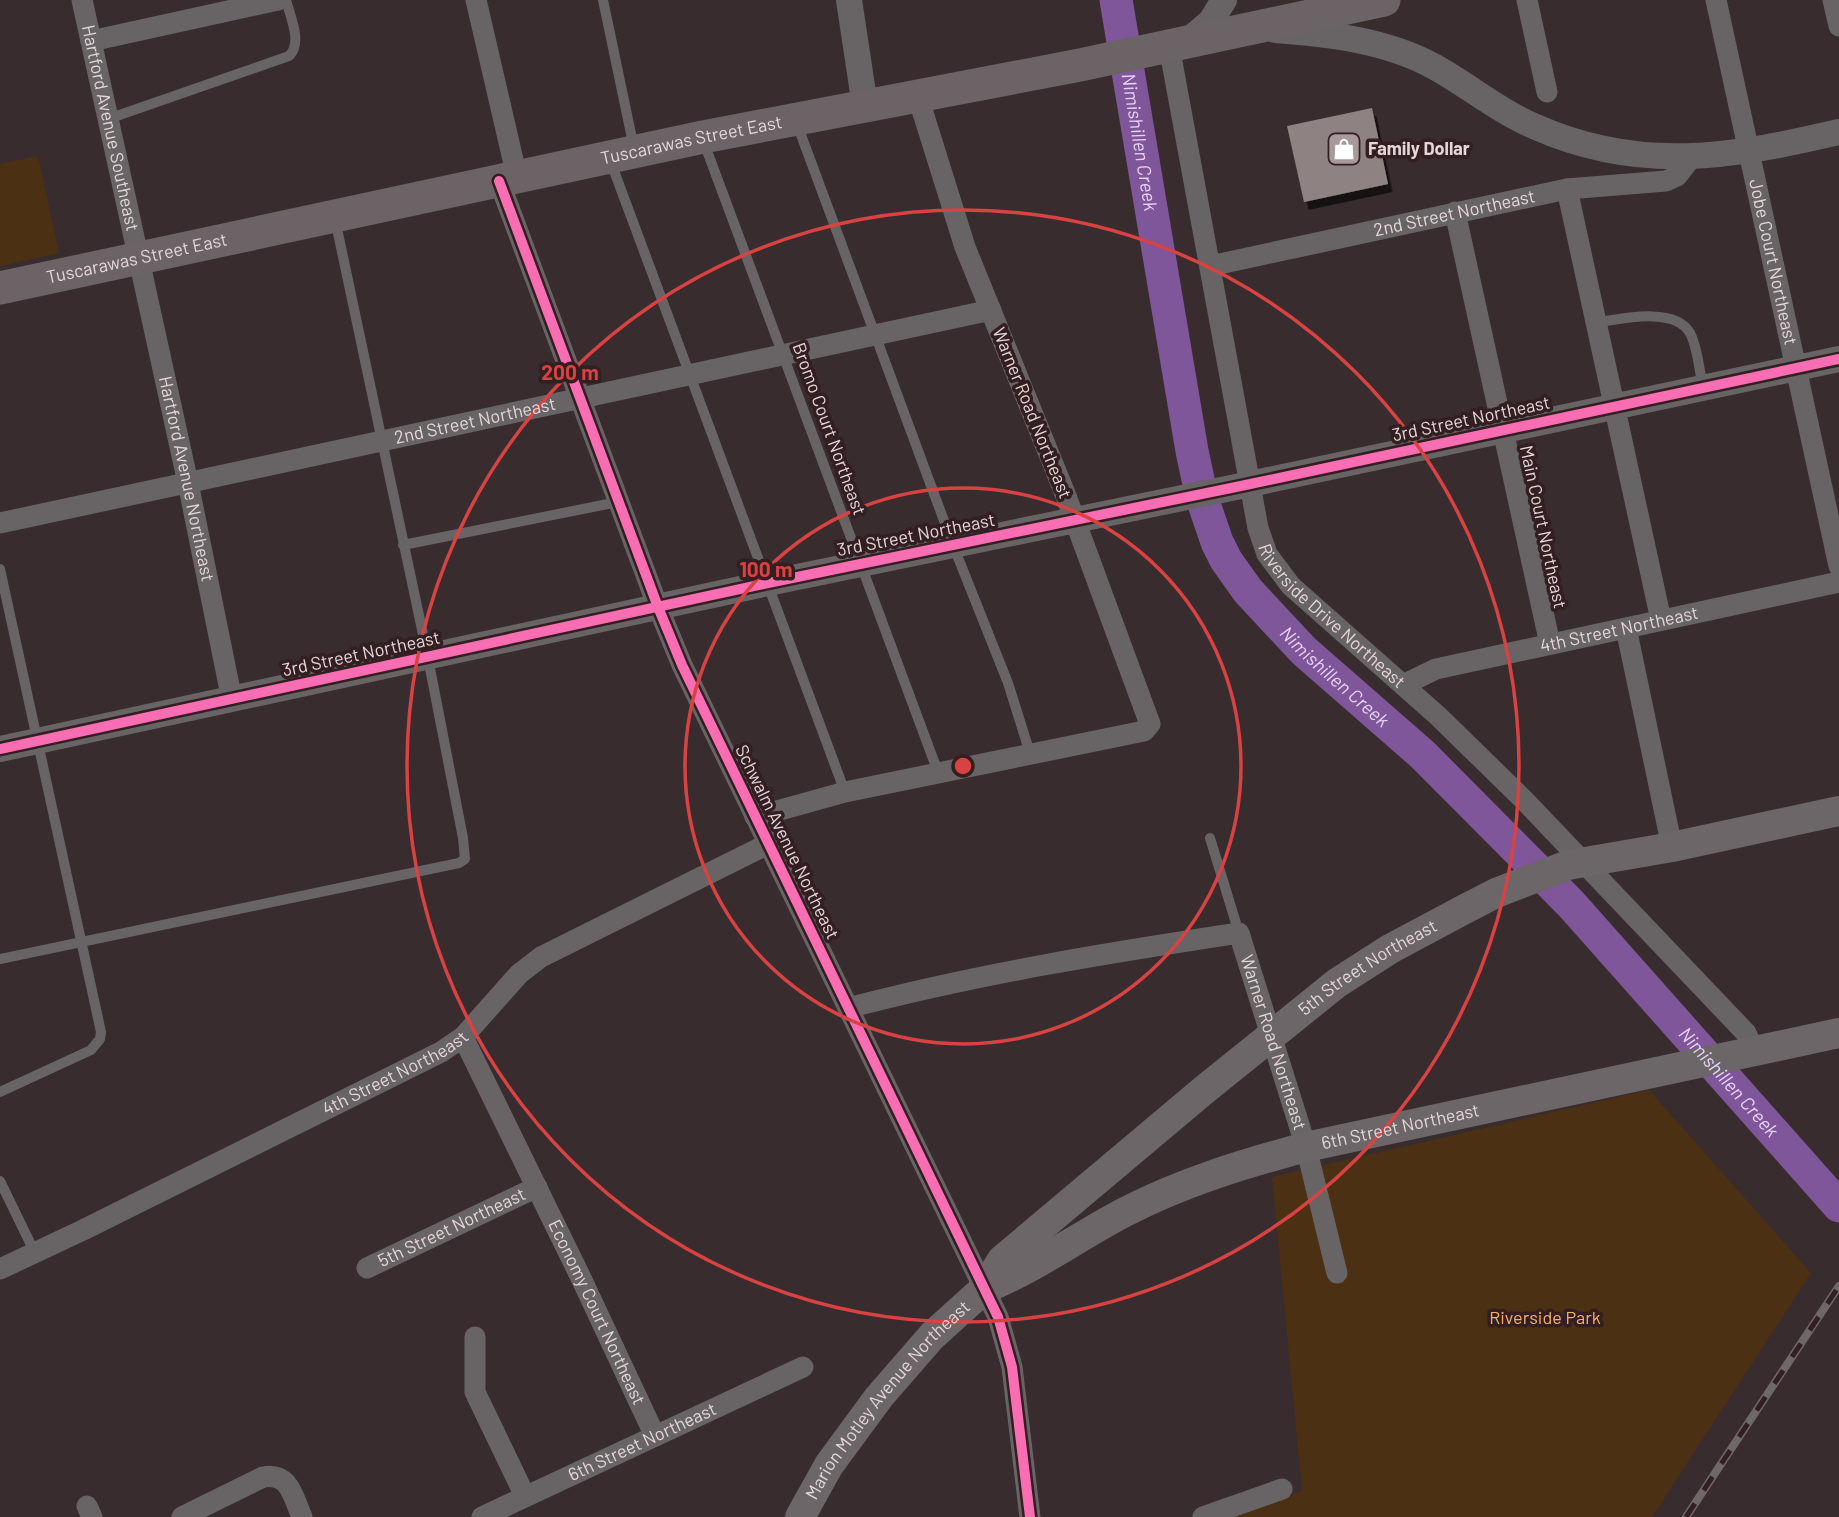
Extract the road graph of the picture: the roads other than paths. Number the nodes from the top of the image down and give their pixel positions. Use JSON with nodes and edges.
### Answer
{"nodes":[{"id":1,"x":82,"y":0,"type":"edge"},
{"id":2,"x":278,"y":0,"type":"edge"},
{"id":3,"x":286,"y":0,"type":"edge"},
{"id":4,"x":476,"y":0,"type":"edge"},
{"id":5,"x":603,"y":0,"type":"edge"},
{"id":6,"x":849,"y":0,"type":"edge"},
{"id":7,"x":1224,"y":0,"type":"edge"},
{"id":8,"x":1384,"y":0,"type":"edge"},
{"id":9,"x":1527,"y":0,"type":"edge"},
{"id":10,"x":1716,"y":0,"type":"edge"},
{"id":11,"x":1833,"y":0,"type":"edge"},
{"id":12,"x":1839,"y":26,"type":"edge"},
{"id":13,"x":1241,"y":30,"type":"junction"},
{"id":14,"x":91,"y":41,"type":"junction"},
{"id":15,"x":1170,"y":45,"type":"junction"},
{"id":16,"x":1547,"y":92,"type":"dead end"},
{"id":17,"x":918,"y":97,"type":"junction"},
{"id":18,"x":865,"y":106,"type":"junction"},
{"id":19,"x":795,"y":118,"type":"junction"},
{"id":20,"x":108,"y":119,"type":"junction"},
{"id":21,"x":1839,"y":132,"type":"edge"},
{"id":22,"x":702,"y":138,"type":"junction"},
{"id":23,"x":1749,"y":151,"type":"junction"},
{"id":24,"x":622,"y":155,"type":"junction"},
{"id":25,"x":1691,"y":158,"type":"junction"},
{"id":26,"x":508,"y":179,"type":"junction"},
{"id":27,"x":1567,"y":189,"type":"junction"},
{"id":28,"x":1455,"y":212,"type":"junction"},
{"id":29,"x":334,"y":216,"type":"junction"},
{"id":30,"x":138,"y":258,"type":"junction"},
{"id":31,"x":1210,"y":266,"type":"junction"},
{"id":32,"x":0,"y":288,"type":"edge"},
{"id":33,"x":991,"y":310,"type":"junction"},
{"id":34,"x":1595,"y":323,"type":"junction"},
{"id":35,"x":874,"y":334,"type":"junction"},
{"id":36,"x":782,"y":355,"type":"junction"},
{"id":37,"x":1839,"y":359,"type":"edge"},
{"id":38,"x":1796,"y":367,"type":"junction"},
{"id":39,"x":690,"y":376,"type":"junction"},
{"id":40,"x":1703,"y":387,"type":"junction"},
{"id":41,"x":580,"y":400,"type":"junction"},
{"id":42,"x":1614,"y":406,"type":"junction"},
{"id":43,"x":1504,"y":430,"type":"junction"},
{"id":44,"x":381,"y":442,"type":"junction"},
{"id":45,"x":188,"y":483,"type":"junction"},
{"id":46,"x":1243,"y":486,"type":"junction"},
{"id":47,"x":618,"y":502,"type":"junction"},
{"id":48,"x":1075,"y":521,"type":"junction"},
{"id":49,"x":0,"y":523,"type":"edge"},
{"id":50,"x":403,"y":545,"type":"junction"},
{"id":51,"x":953,"y":545,"type":"junction"},
{"id":52,"x":860,"y":564,"type":"junction"},
{"id":53,"x":1839,"y":566,"type":"edge"},
{"id":54,"x":0,"y":569,"type":"edge"},
{"id":55,"x":1839,"y":582,"type":"edge"},
{"id":56,"x":768,"y":583,"type":"junction"},
{"id":57,"x":658,"y":607,"type":"junction"},
{"id":58,"x":1661,"y":620,"type":"junction"},
{"id":59,"x":1626,"y":628,"type":"junction"},
{"id":60,"x":1550,"y":644,"type":"junction"},
{"id":61,"x":428,"y":657,"type":"junction"},
{"id":62,"x":1403,"y":685,"type":"junction"},
{"id":63,"x":232,"y":700,"type":"junction"},
{"id":64,"x":37,"y":741,"type":"junction"},
{"id":65,"x":0,"y":749,"type":"edge"},
{"id":66,"x":1030,"y":753,"type":"junction"},
{"id":67,"x":938,"y":772,"type":"junction"},
{"id":68,"x":845,"y":792,"type":"junction"},
{"id":69,"x":1839,"y":811,"type":"edge"},
{"id":70,"x":755,"y":817,"type":"junction"},
{"id":71,"x":1210,"y":838,"type":"dead end"},
{"id":72,"x":768,"y":844,"type":"junction"},
{"id":73,"x":1672,"y":847,"type":"junction"},
{"id":74,"x":1576,"y":863,"type":"junction"},
{"id":75,"x":1238,"y":933,"type":"junction"},
{"id":76,"x":83,"y":942,"type":"junction"},
{"id":77,"x":0,"y":958,"type":"edge"},
{"id":78,"x":848,"y":1008,"type":"junction"},
{"id":79,"x":1839,"y":1033,"type":"edge"},
{"id":80,"x":1270,"y":1036,"type":"junction"},
{"id":81,"x":463,"y":1037,"type":"junction"},
{"id":82,"x":1749,"y":1053,"type":"junction"},
{"id":83,"x":0,"y":1092,"type":"edge"},
{"id":84,"x":1306,"y":1147,"type":"junction"},
{"id":85,"x":0,"y":1181,"type":"edge"},
{"id":86,"x":537,"y":1187,"type":"junction"},
{"id":87,"x":35,"y":1253,"type":"junction"},
{"id":88,"x":367,"y":1268,"type":"dead end"},
{"id":89,"x":0,"y":1269,"type":"edge"},
{"id":90,"x":1338,"y":1273,"type":"dead end"},
{"id":91,"x":984,"y":1289,"type":"junction"},
{"id":92,"x":475,"y":1337,"type":"dead end"},
{"id":93,"x":803,"y":1367,"type":"dead end"},
{"id":94,"x":655,"y":1436,"type":"junction"},
{"id":95,"x":1282,"y":1489,"type":"dead end"},
{"id":96,"x":525,"y":1496,"type":"junction"},
{"id":97,"x":182,"y":1517,"type":"edge"},
{"id":98,"x":302,"y":1517,"type":"edge"},
{"id":99,"x":482,"y":1517,"type":"edge"},
{"id":100,"x":800,"y":1517,"type":"edge"},
{"id":101,"x":1030,"y":1517,"type":"edge"},
{"id":102,"x":1203,"y":1517,"type":"edge"}],
"edges":[{"from":1,"to":14,"type":"street","name":"Hartford Avenue Southeast"},
{"from":2,"to":14,"type":"street"},
{"from":3,"to":20,"type":"lane"},
{"from":4,"to":26,"type":"street","name":"Schwalm Avenue Northeast"},
{"from":5,"to":24,"type":"lane"},
{"from":6,"to":18,"type":"street"},
{"from":7,"to":15,"type":"street"},
{"from":8,"to":13,"type":"main road","name":"Tuscarawas Street East"},
{"from":9,"to":16,"type":"street"},
{"from":10,"to":23,"type":"street","name":"Jobe Court Northeast"},
{"from":11,"to":12,"type":"street"},
{"from":13,"to":15,"type":"main road","name":"Tuscarawas Street East"},
{"from":13,"to":25,"type":"street"},
{"from":14,"to":20,"type":"street","name":"Hartford Avenue Southeast"},
{"from":15,"to":17,"type":"main road","name":"Tuscarawas Street East"},
{"from":15,"to":31,"type":"street","name":"Riverside Drive Northeast"},
{"from":17,"to":18,"type":"main road","name":"Tuscarawas Street East"},
{"from":17,"to":33,"type":"street","name":"Warner Road Northeast"},
{"from":18,"to":19,"type":"main road","name":"Tuscarawas Street East"},
{"from":19,"to":22,"type":"main road","name":"Tuscarawas Street East"},
{"from":19,"to":35,"type":"lane"},
{"from":20,"to":30,"type":"street","name":"Hartford Avenue Southeast"},
{"from":21,"to":23,"type":"street"},
{"from":22,"to":24,"type":"main road","name":"Tuscarawas Street East"},
{"from":22,"to":36,"type":"lane","name":"Bromo Court Northeast"},
{"from":23,"to":25,"type":"street"},
{"from":23,"to":38,"type":"street","name":"Jobe Court Northeast"},
{"from":24,"to":26,"type":"main road","name":"Tuscarawas Street East"},
{"from":24,"to":39,"type":"lane"},
{"from":25,"to":27,"type":"street","name":"2nd Street Northeast"},
{"from":26,"to":29,"type":"main road","name":"Tuscarawas Street East"},
{"from":26,"to":41,"type":"street","name":"Schwalm Avenue Northeast"},
{"from":27,"to":28,"type":"street","name":"2nd Street Northeast"},
{"from":27,"to":34,"type":"street"},
{"from":28,"to":31,"type":"street","name":"2nd Street Northeast"},
{"from":28,"to":43,"type":"street","name":"Main Court Northeast"},
{"from":29,"to":30,"type":"main road","name":"Tuscarawas Street East"},
{"from":29,"to":44,"type":"lane"},
{"from":30,"to":32,"type":"main road","name":"Tuscarawas Street East"},
{"from":30,"to":45,"type":"street","name":"Hartford Avenue Northeast"},
{"from":31,"to":46,"type":"street","name":"Riverside Drive Northeast"},
{"from":33,"to":35,"type":"street","name":"2nd Street Northeast"},
{"from":33,"to":48,"type":"street","name":"Warner Road Northeast"},
{"from":34,"to":40,"type":"lane"},
{"from":34,"to":42,"type":"street"},
{"from":35,"to":36,"type":"street","name":"2nd Street Northeast"},
{"from":35,"to":51,"type":"lane"},
{"from":36,"to":39,"type":"street","name":"2nd Street Northeast"},
{"from":36,"to":52,"type":"lane","name":"Bromo Court Northeast"},
{"from":37,"to":38,"type":"street","name":"3rd Street Northeast"},
{"from":38,"to":40,"type":"street","name":"3rd Street Northeast"},
{"from":38,"to":53,"type":"street","name":"Jobe Court Northeast"},
{"from":39,"to":41,"type":"street","name":"2nd Street Northeast"},
{"from":39,"to":56,"type":"lane"},
{"from":40,"to":42,"type":"street","name":"3rd Street Northeast"},
{"from":41,"to":44,"type":"street","name":"2nd Street Northeast"},
{"from":41,"to":47,"type":"street","name":"Schwalm Avenue Northeast"},
{"from":42,"to":43,"type":"street","name":"3rd Street Northeast"},
{"from":42,"to":58,"type":"street"},
{"from":43,"to":46,"type":"street","name":"3rd Street Northeast"},
{"from":43,"to":60,"type":"street","name":"Main Court Northeast"},
{"from":44,"to":45,"type":"street","name":"2nd Street Northeast"},
{"from":44,"to":50,"type":"lane"},
{"from":45,"to":49,"type":"street","name":"2nd Street Northeast"},
{"from":45,"to":63,"type":"street","name":"Hartford Avenue Northeast"},
{"from":46,"to":48,"type":"street","name":"3rd Street Northeast"},
{"from":46,"to":62,"type":"street","name":"Riverside Drive Northeast"},
{"from":47,"to":50,"type":"lane"},
{"from":47,"to":57,"type":"street","name":"Schwalm Avenue Northeast"},
{"from":48,"to":51,"type":"street","name":"3rd Street Northeast"},
{"from":48,"to":66,"type":"street","name":"Warner Road Northeast"},
{"from":50,"to":61,"type":"lane"},
{"from":51,"to":52,"type":"street","name":"3rd Street Northeast"},
{"from":51,"to":66,"type":"lane"},
{"from":52,"to":56,"type":"street","name":"3rd Street Northeast"},
{"from":52,"to":67,"type":"lane","name":"Bromo Court Northeast"},
{"from":54,"to":64,"type":"lane"},
{"from":55,"to":58,"type":"street","name":"4th Street Northeast"},
{"from":56,"to":57,"type":"street","name":"3rd Street Northeast"},
{"from":56,"to":68,"type":"lane"},
{"from":57,"to":61,"type":"street","name":"3rd Street Northeast"},
{"from":57,"to":70,"type":"street","name":"Schwalm Avenue Northeast"},
{"from":58,"to":59,"type":"street","name":"4th Street Northeast"},
{"from":59,"to":60,"type":"street","name":"4th Street Northeast"},
{"from":59,"to":73,"type":"street"},
{"from":60,"to":62,"type":"street","name":"4th Street Northeast"},
{"from":61,"to":63,"type":"street","name":"3rd Street Northeast"},
{"from":61,"to":76,"type":"lane"},
{"from":62,"to":74,"type":"street","name":"Riverside Drive Northeast"},
{"from":63,"to":64,"type":"street","name":"3rd Street Northeast"},
{"from":64,"to":65,"type":"street","name":"3rd Street Northeast"},
{"from":64,"to":76,"type":"lane"},
{"from":66,"to":67,"type":"street"},
{"from":67,"to":68,"type":"street"},
{"from":68,"to":70,"type":"street"},
{"from":69,"to":73,"type":"main road","name":"5th Street Northeast"},
{"from":70,"to":72,"type":"street","name":"Schwalm Avenue Northeast"},
{"from":71,"to":75,"type":"lane"},
{"from":72,"to":78,"type":"street","name":"Schwalm Avenue Northeast"},
{"from":72,"to":81,"type":"street","name":"4th Street Northeast"},
{"from":73,"to":74,"type":"main road","name":"5th Street Northeast"},
{"from":74,"to":80,"type":"main road","name":"5th Street Northeast"},
{"from":74,"to":82,"type":"street","name":"Riverside Drive Northeast"},
{"from":75,"to":78,"type":"street"},
{"from":75,"to":80,"type":"street","name":"Warner Road Northeast"},
{"from":76,"to":77,"type":"lane"},
{"from":76,"to":83,"type":"lane"},
{"from":78,"to":91,"type":"street","name":"Schwalm Avenue Northeast"},
{"from":79,"to":82,"type":"main road","name":"6th Street Northeast"},
{"from":80,"to":84,"type":"street","name":"Warner Road Northeast"},
{"from":80,"to":91,"type":"main road","name":"5th Street Northeast"},
{"from":81,"to":86,"type":"street","name":"Economy Court Northeast"},
{"from":81,"to":87,"type":"street","name":"4th Street Northeast"},
{"from":82,"to":84,"type":"main road","name":"6th Street Northeast"},
{"from":84,"to":90,"type":"street","name":"Warner Road Northeast"},
{"from":84,"to":91,"type":"main road","name":"6th Street Northeast"},
{"from":85,"to":87,"type":"lane"},
{"from":86,"to":88,"type":"street","name":"5th Street Northeast"},
{"from":86,"to":94,"type":"street","name":"Economy Court Northeast"},
{"from":87,"to":89,"type":"street","name":"4th Street Northeast"},
{"from":91,"to":100,"type":"main road","name":"Marion Motley Avenue Northeast"},
{"from":91,"to":101,"type":"street","name":"Schwalm Avenue Northeast"},
{"from":92,"to":96,"type":"street"},
{"from":93,"to":94,"type":"street","name":"6th Street Northeast"},
{"from":94,"to":96,"type":"street","name":"6th Street Northeast"},
{"from":95,"to":102,"type":"street"},
{"from":96,"to":99,"type":"street","name":"6th Street Northeast"},
{"from":97,"to":98,"type":"street"}]}
